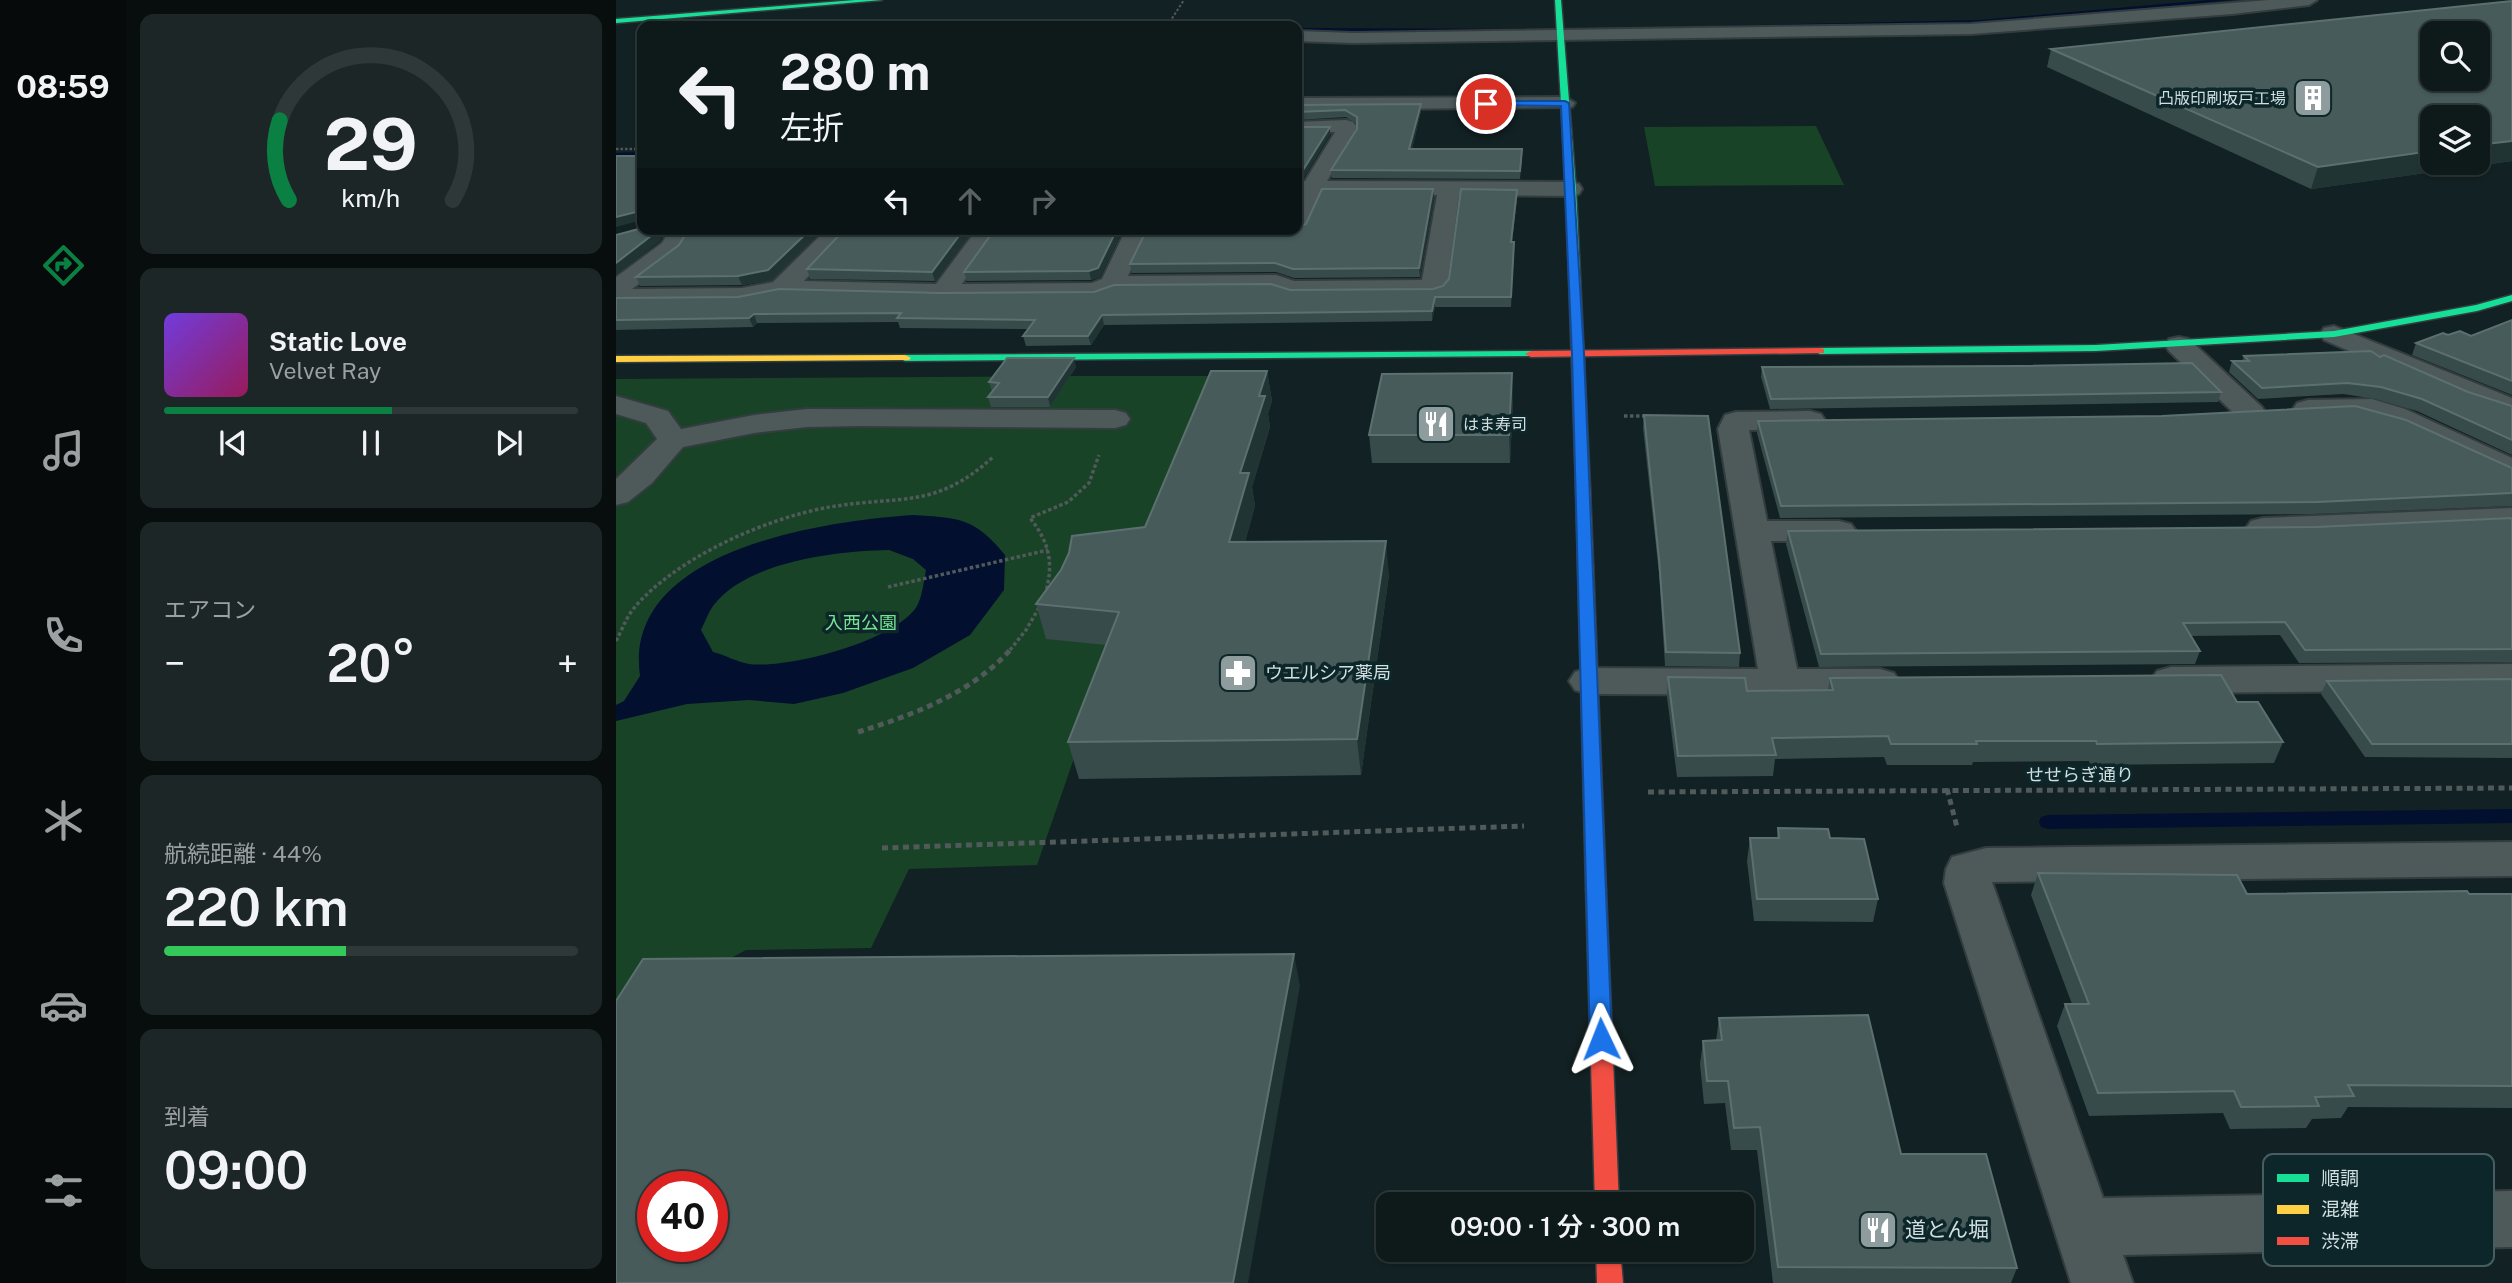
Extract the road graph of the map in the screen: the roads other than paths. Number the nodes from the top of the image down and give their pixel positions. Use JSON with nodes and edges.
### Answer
{"nodes":[{"id":1,"x":879,"y":0,"type":"edge"},
{"id":2,"x":1558,"y":0,"type":"edge"},
{"id":3,"x":2309,"y":0,"type":"edge"},
{"id":4,"x":616,"y":21,"type":"edge"},
{"id":5,"x":1302,"y":36,"type":"edge"},
{"id":6,"x":1560,"y":36,"type":"junction"},
{"id":7,"x":1565,"y":103,"type":"junction"},
{"id":8,"x":1302,"y":104,"type":"edge"},
{"id":9,"x":1302,"y":127,"type":"edge"},
{"id":10,"x":1304,"y":188,"type":"edge"},
{"id":11,"x":1448,"y":188,"type":"junction"},
{"id":12,"x":1571,"y":189,"type":"junction"},
{"id":13,"x":676,"y":235,"type":"edge"},
{"id":14,"x":835,"y":235,"type":"edge"},
{"id":15,"x":985,"y":235,"type":"edge"},
{"id":16,"x":1135,"y":235,"type":"edge"},
{"id":17,"x":1288,"y":250,"type":"edge"},
{"id":18,"x":1112,"y":284,"type":"junction"},
{"id":19,"x":782,"y":288,"type":"junction"},
{"id":20,"x":616,"y":289,"type":"edge"},
{"id":21,"x":943,"y":292,"type":"junction"},
{"id":22,"x":616,"y":297,"type":"edge"},
{"id":23,"x":2512,"y":298,"type":"edge"},
{"id":24,"x":2334,"y":334,"type":"junction"},
{"id":25,"x":2179,"y":345,"type":"junction"},
{"id":26,"x":1578,"y":354,"type":"junction"},
{"id":27,"x":616,"y":359,"type":"edge"},
{"id":28,"x":616,"y":405,"type":"edge"},
{"id":29,"x":2512,"y":408,"type":"edge"},
{"id":30,"x":2251,"y":413,"type":"junction"},
{"id":31,"x":2211,"y":414,"type":"edge"},
{"id":32,"x":1115,"y":419,"type":"road end"},
{"id":33,"x":1844,"y":420,"type":"edge"},
{"id":34,"x":673,"y":440,"type":"junction"},
{"id":35,"x":2512,"y":470,"type":"edge"},
{"id":36,"x":616,"y":495,"type":"edge"},
{"id":37,"x":2512,"y":518,"type":"edge"},
{"id":38,"x":2230,"y":528,"type":"edge"},
{"id":39,"x":1874,"y":530,"type":"edge"},
{"id":40,"x":1750,"y":531,"type":"junction"},
{"id":41,"x":2512,"y":677,"type":"edge"},
{"id":42,"x":2139,"y":680,"type":"edge"},
{"id":43,"x":1589,"y":681,"type":"junction"},
{"id":44,"x":1918,"y":682,"type":"edge"},
{"id":45,"x":1780,"y":683,"type":"junction"},
{"id":46,"x":2512,"y":859,"type":"edge"},
{"id":47,"x":1607,"y":1192,"type":"edge"},
{"id":48,"x":2494,"y":1219,"type":"edge"},
{"id":49,"x":2512,"y":1219,"type":"edge"},
{"id":50,"x":2263,"y":1224,"type":"edge"},
{"id":51,"x":2084,"y":1227,"type":"junction"},
{"id":52,"x":1609,"y":1262,"type":"edge"},
{"id":53,"x":1610,"y":1283,"type":"edge"},
{"id":54,"x":2102,"y":1283,"type":"edge"}],
"edges":[{"from":1,"to":4,"type":"street"},
{"from":2,"to":6,"type":"street"},
{"from":3,"to":6,"type":"street"},
{"from":5,"to":6,"type":"street"},
{"from":6,"to":7,"type":"street"},
{"from":7,"to":8,"type":"street"},
{"from":7,"to":12,"type":"street"},
{"from":9,"to":10,"type":"street"},
{"from":10,"to":11,"type":"street"},
{"from":11,"to":12,"type":"street"},
{"from":11,"to":17,"type":"street"},
{"from":12,"to":26,"type":"street"},
{"from":13,"to":20,"type":"street"},
{"from":14,"to":19,"type":"street"},
{"from":15,"to":21,"type":"street"},
{"from":16,"to":18,"type":"street"},
{"from":17,"to":18,"type":"street"},
{"from":18,"to":21,"type":"street"},
{"from":19,"to":21,"type":"street"},
{"from":19,"to":22,"type":"street"},
{"from":23,"to":24,"type":"street"},
{"from":24,"to":25,"type":"street"},
{"from":24,"to":29,"type":"street"},
{"from":25,"to":26,"type":"street"},
{"from":25,"to":30,"type":"street"},
{"from":26,"to":27,"type":"street"},
{"from":26,"to":43,"type":"street"},
{"from":28,"to":34,"type":"street"},
{"from":30,"to":31,"type":"street"},
{"from":30,"to":35,"type":"street"},
{"from":32,"to":34,"type":"street"},
{"from":33,"to":40,"type":"street"},
{"from":34,"to":36,"type":"street"},
{"from":37,"to":38,"type":"street"},
{"from":39,"to":40,"type":"street"},
{"from":40,"to":45,"type":"street"},
{"from":41,"to":42,"type":"street"},
{"from":43,"to":45,"type":"street"},
{"from":43,"to":47,"type":"street"},
{"from":44,"to":45,"type":"street"},
{"from":46,"to":51,"type":"street"},
{"from":48,"to":49,"type":"street"},
{"from":50,"to":51,"type":"street"},
{"from":51,"to":54,"type":"street"},
{"from":52,"to":53,"type":"street"}]}
